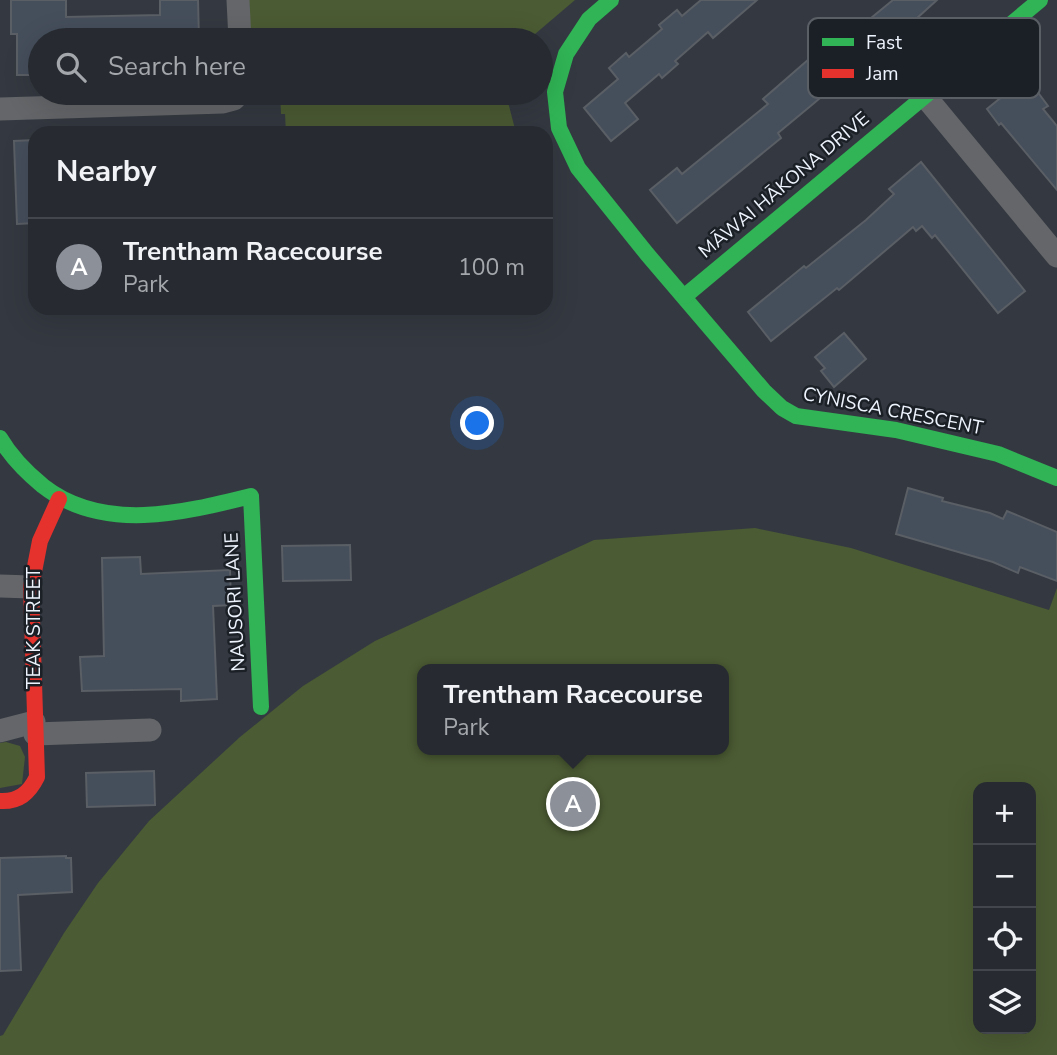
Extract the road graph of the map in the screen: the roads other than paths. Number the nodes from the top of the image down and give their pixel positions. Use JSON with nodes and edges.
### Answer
{"nodes":[{"id":1,"x":239,"y":0,"type":"edge"},
{"id":2,"x":611,"y":0,"type":"edge"},
{"id":3,"x":1040,"y":0,"type":"edge"},
{"id":4,"x":1018,"y":18,"type":"edge"},
{"id":5,"x":240,"y":28,"type":"edge"},
{"id":6,"x":921,"y":98,"type":"edge"},
{"id":7,"x":927,"y":98,"type":"edge"},
{"id":8,"x":112,"y":105,"type":"edge"},
{"id":9,"x":0,"y":108,"type":"edge"},
{"id":10,"x":1057,"y":256,"type":"edge"},
{"id":11,"x":685,"y":296,"type":"junction"},
{"id":12,"x":0,"y":438,"type":"edge"},
{"id":13,"x":1057,"y":478,"type":"edge"},
{"id":14,"x":59,"y":499,"type":"junction"},
{"id":15,"x":0,"y":586,"type":"edge"},
{"id":16,"x":31,"y":587,"type":"junction"},
{"id":17,"x":261,"y":707,"type":"dead end"},
{"id":18,"x":34,"y":728,"type":"junction"},
{"id":19,"x":150,"y":730,"type":"dead end"},
{"id":20,"x":0,"y":731,"type":"edge"},
{"id":21,"x":0,"y":801,"type":"edge"}],
"edges":[{"from":1,"to":5,"type":"street"},
{"from":2,"to":11,"type":"street","name":"CYNISCA CRESCENT"},
{"from":3,"to":4,"type":"street","name":"MĀWAI HĀKONA DRIVE"},
{"from":6,"to":11,"type":"street","name":"MĀWAI HĀKONA DRIVE"},
{"from":7,"to":10,"type":"street"},
{"from":8,"to":9,"type":"street"},
{"from":11,"to":13,"type":"street","name":"CYNISCA CRESCENT"},
{"from":12,"to":14,"type":"street"},
{"from":14,"to":16,"type":"street","name":"TEAK STREET"},
{"from":14,"to":17,"type":"street","name":"NAUSORI LANE"},
{"from":15,"to":16,"type":"street"},
{"from":16,"to":18,"type":"street","name":"TEAK STREET"},
{"from":18,"to":19,"type":"street"},
{"from":18,"to":20,"type":"street"},
{"from":18,"to":21,"type":"street","name":"TEAK STREET"}]}
